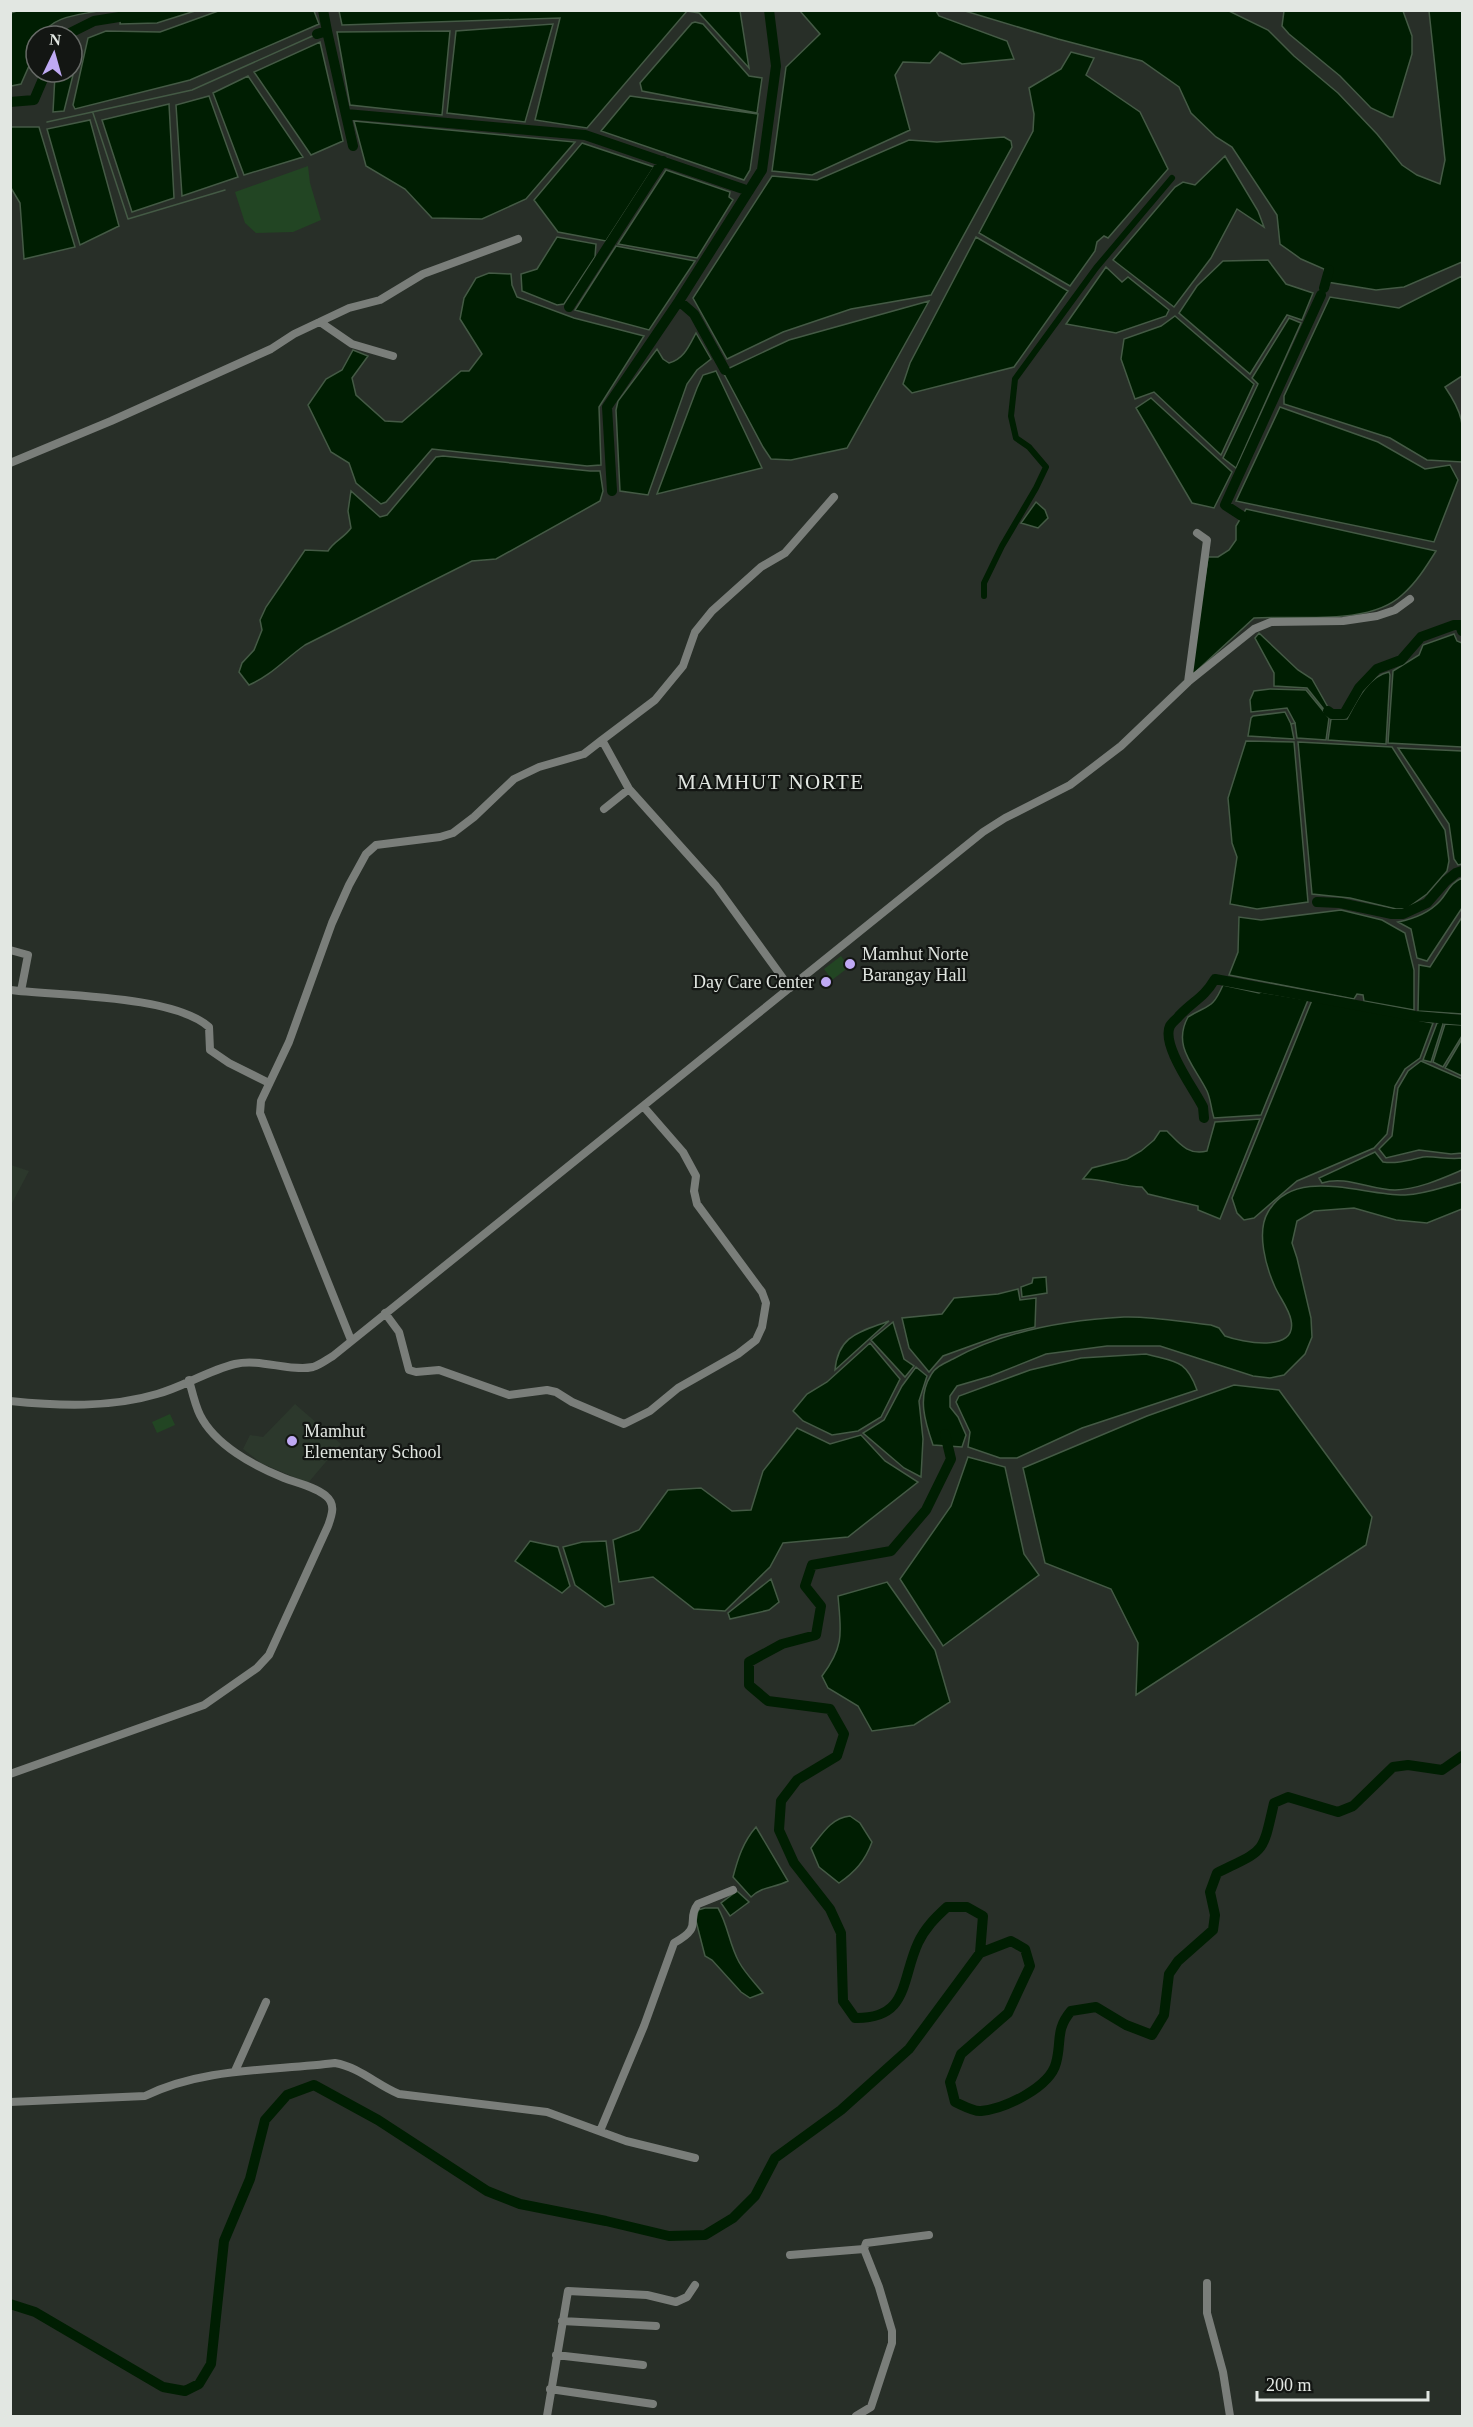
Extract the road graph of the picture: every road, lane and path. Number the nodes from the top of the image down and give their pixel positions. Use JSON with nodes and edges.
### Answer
{"nodes":[{"id":1,"x":519,"y":239,"type":"dead end"},
{"id":2,"x":320,"y":322,"type":"junction"},
{"id":3,"x":393,"y":356,"type":"dead end"},
{"id":4,"x":10,"y":463,"type":"edge"},
{"id":5,"x":834,"y":497,"type":"dead end"},
{"id":6,"x":1197,"y":533,"type":"dead end"},
{"id":7,"x":1410,"y":599,"type":"dead end"},
{"id":8,"x":1188,"y":682,"type":"junction"},
{"id":9,"x":602,"y":740,"type":"junction"},
{"id":10,"x":629,"y":789,"type":"junction"},
{"id":11,"x":604,"y":809,"type":"dead end"},
{"id":12,"x":10,"y":950,"type":"edge"},
{"id":13,"x":790,"y":988,"type":"junction"},
{"id":14,"x":10,"y":990,"type":"edge"},
{"id":15,"x":21,"y":991,"type":"junction"},
{"id":16,"x":268,"y":1083,"type":"junction"},
{"id":17,"x":644,"y":1106,"type":"junction"},
{"id":18,"x":385,"y":1313,"type":"junction"},
{"id":19,"x":351,"y":1340,"type":"junction"},
{"id":20,"x":189,"y":1380,"type":"junction"},
{"id":21,"x":10,"y":1401,"type":"edge"},
{"id":22,"x":10,"y":1774,"type":"edge"},
{"id":23,"x":733,"y":1890,"type":"dead end"},
{"id":24,"x":266,"y":2002,"type":"dead end"},
{"id":25,"x":235,"y":2071,"type":"junction"},
{"id":26,"x":10,"y":2102,"type":"edge"},
{"id":27,"x":600,"y":2131,"type":"junction"},
{"id":28,"x":695,"y":2158,"type":"dead end"},
{"id":29,"x":929,"y":2235,"type":"dead end"},
{"id":30,"x":864,"y":2249,"type":"junction"},
{"id":31,"x":790,"y":2254,"type":"dead end"},
{"id":32,"x":1208,"y":2283,"type":"dead end"},
{"id":33,"x":695,"y":2285,"type":"dead end"},
{"id":34,"x":562,"y":2321,"type":"junction"},
{"id":35,"x":656,"y":2326,"type":"dead end"},
{"id":36,"x":556,"y":2355,"type":"junction"},
{"id":37,"x":643,"y":2365,"type":"dead end"},
{"id":38,"x":550,"y":2389,"type":"junction"},
{"id":39,"x":653,"y":2404,"type":"dead end"},
{"id":40,"x":546,"y":2416,"type":"edge"},
{"id":41,"x":856,"y":2416,"type":"edge"},
{"id":42,"x":1230,"y":2416,"type":"edge"}],
"edges":[{"from":1,"to":2,"type":"street"},
{"from":2,"to":3,"type":"street"},
{"from":2,"to":4,"type":"street"},
{"from":5,"to":9,"type":"street"},
{"from":6,"to":8,"type":"street"},
{"from":7,"to":8,"type":"street"},
{"from":8,"to":13,"type":"street"},
{"from":9,"to":10,"type":"street"},
{"from":9,"to":16,"type":"street"},
{"from":10,"to":11,"type":"street"},
{"from":10,"to":13,"type":"street"},
{"from":12,"to":15,"type":"street"},
{"from":13,"to":17,"type":"street"},
{"from":14,"to":15,"type":"street"},
{"from":15,"to":16,"type":"street"},
{"from":16,"to":19,"type":"street"},
{"from":17,"to":18,"type":"street"},
{"from":17,"to":18,"type":"street"},
{"from":18,"to":19,"type":"street"},
{"from":19,"to":20,"type":"street"},
{"from":20,"to":21,"type":"street"},
{"from":20,"to":22,"type":"street"},
{"from":23,"to":27,"type":"street"},
{"from":24,"to":25,"type":"street"},
{"from":25,"to":26,"type":"street"},
{"from":25,"to":27,"type":"street"},
{"from":27,"to":28,"type":"street"},
{"from":29,"to":30,"type":"street"},
{"from":30,"to":31,"type":"street"},
{"from":30,"to":41,"type":"street"},
{"from":32,"to":42,"type":"street"},
{"from":33,"to":34,"type":"street"},
{"from":34,"to":35,"type":"street"},
{"from":34,"to":36,"type":"street"},
{"from":36,"to":37,"type":"street"},
{"from":36,"to":38,"type":"street"},
{"from":38,"to":39,"type":"street"},
{"from":38,"to":40,"type":"street"}]}
